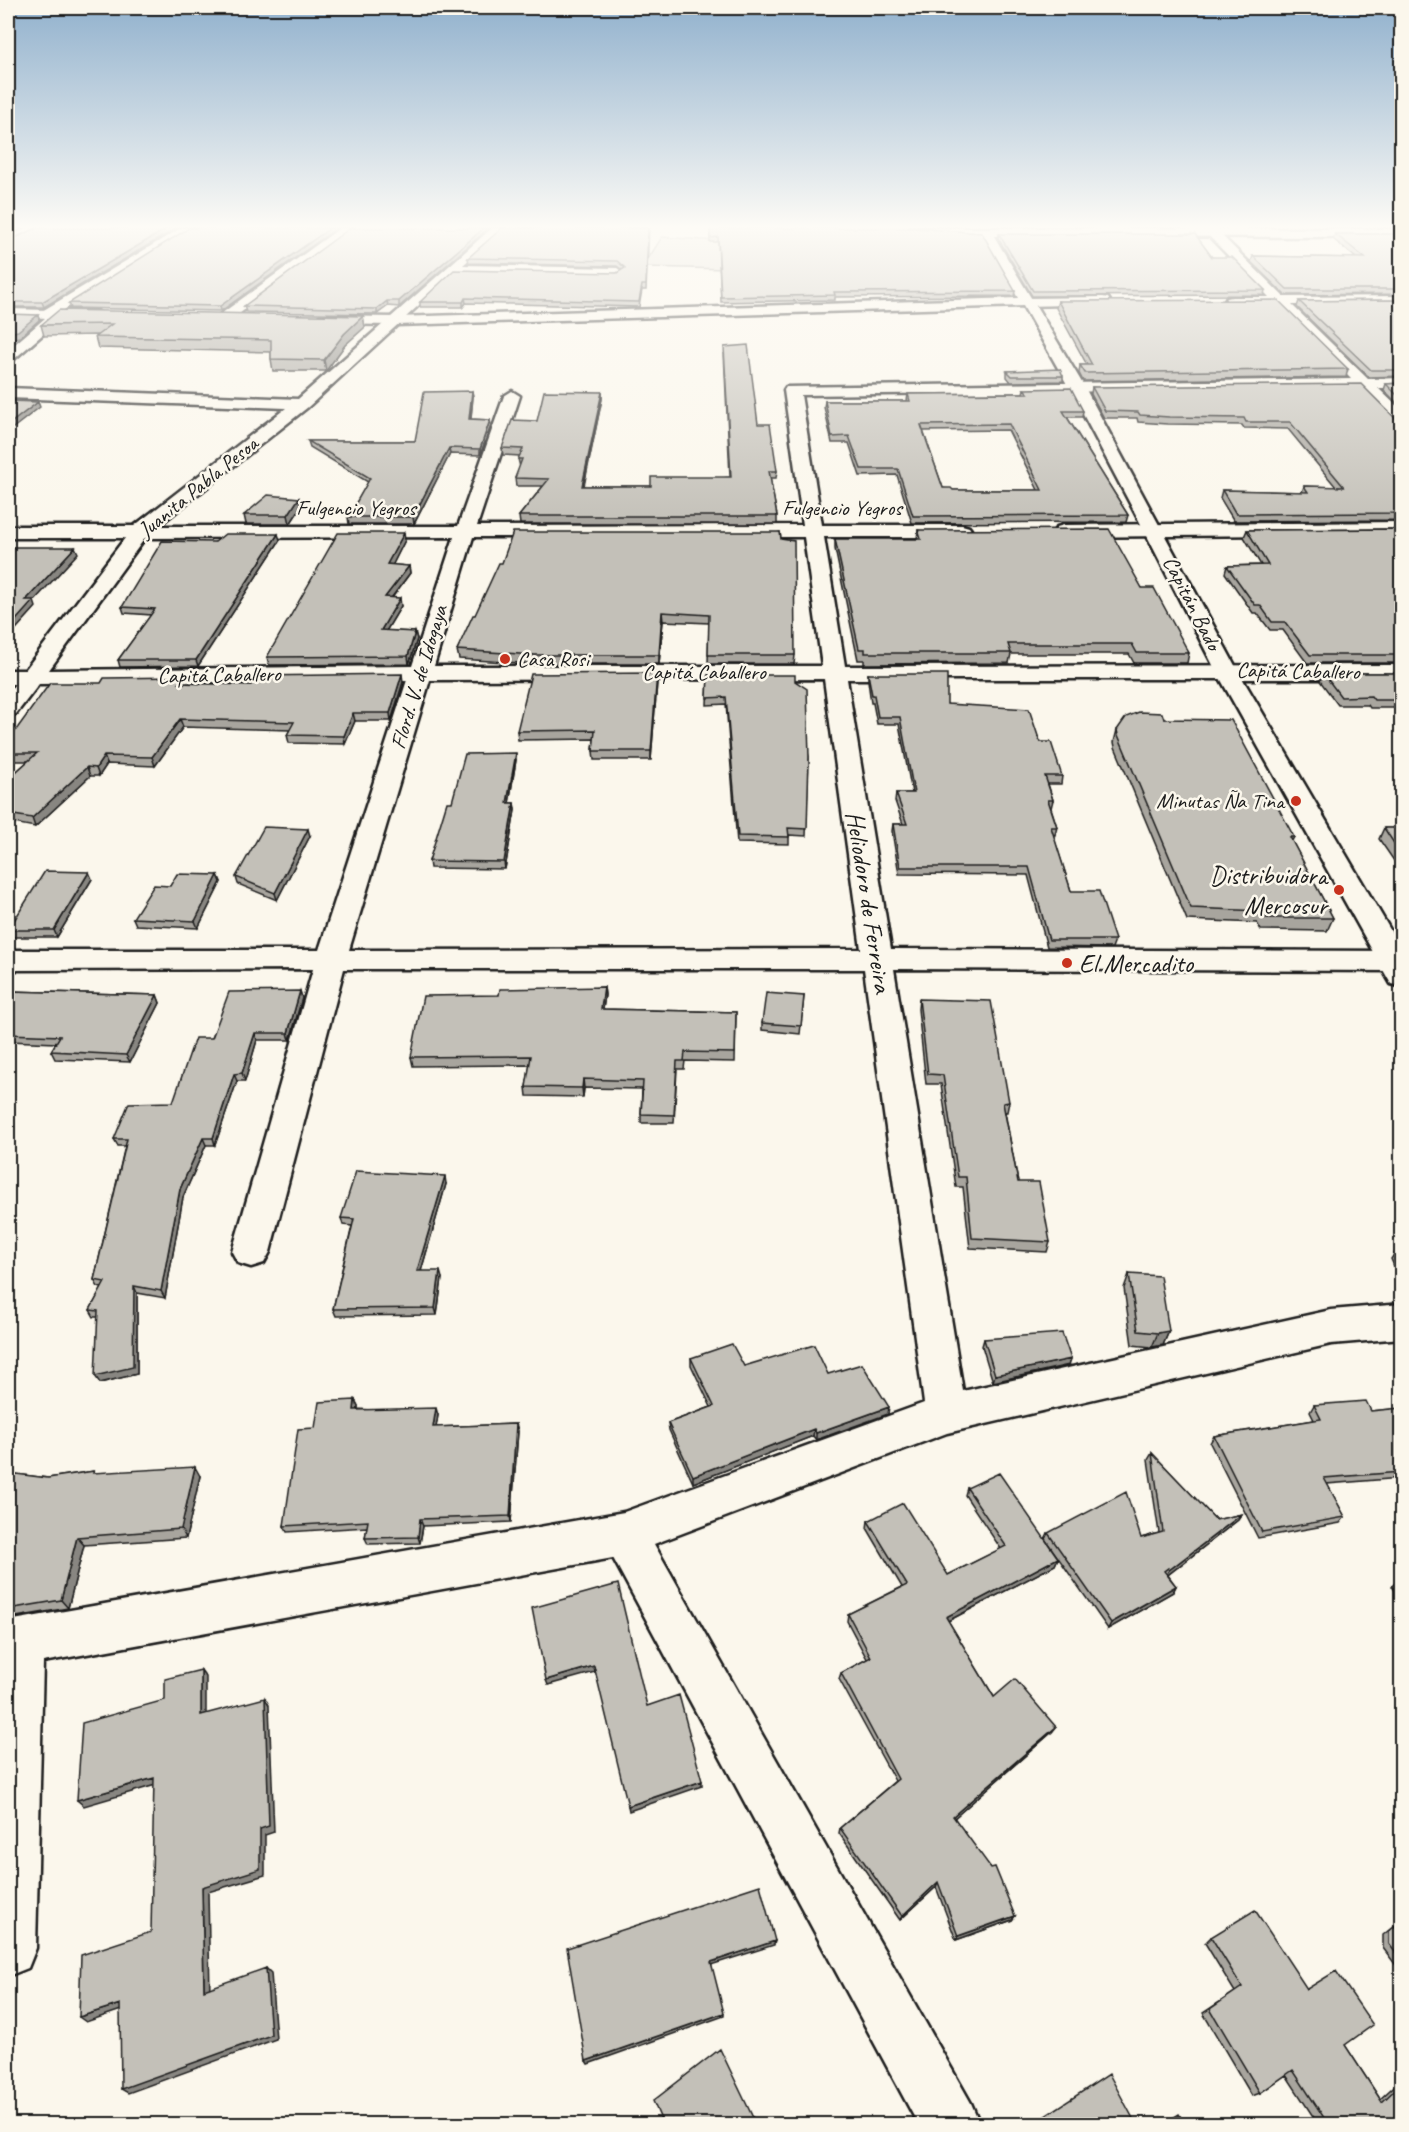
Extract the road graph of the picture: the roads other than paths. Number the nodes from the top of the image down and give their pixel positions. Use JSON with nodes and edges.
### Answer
{"nodes":[{"id":1,"x":38,"y":327,"type":"edge"},
{"id":2,"x":389,"y":327,"type":"edge"},
{"id":3,"x":1041,"y":327,"type":"edge"},
{"id":4,"x":1308,"y":327,"type":"edge"},
{"id":5,"x":8,"y":357,"type":"edge"},
{"id":6,"x":1364,"y":383,"type":"junction"},
{"id":7,"x":1401,"y":383,"type":"edge"},
{"id":8,"x":1076,"y":387,"type":"junction"},
{"id":9,"x":8,"y":393,"type":"edge"},
{"id":10,"x":512,"y":396,"type":"dead end"},
{"id":11,"x":302,"y":404,"type":"junction"},
{"id":12,"x":1401,"y":421,"type":"edge"},
{"id":13,"x":1401,"y":528,"type":"edge"},
{"id":14,"x":1154,"y":530,"type":"junction"},
{"id":15,"x":978,"y":531,"type":"edge"},
{"id":16,"x":1048,"y":531,"type":"edge"},
{"id":17,"x":8,"y":532,"type":"edge"},
{"id":18,"x":139,"y":532,"type":"junction"},
{"id":19,"x":465,"y":532,"type":"junction"},
{"id":20,"x":813,"y":532,"type":"junction"},
{"id":21,"x":834,"y":671,"type":"junction"},
{"id":22,"x":1227,"y":671,"type":"junction"},
{"id":23,"x":421,"y":672,"type":"junction"},
{"id":24,"x":1401,"y":672,"type":"edge"},
{"id":25,"x":8,"y":678,"type":"edge"},
{"id":26,"x":30,"y":678,"type":"junction"},
{"id":27,"x":8,"y":709,"type":"edge"},
{"id":28,"x":878,"y":959,"type":"junction"},
{"id":29,"x":8,"y":960,"type":"edge"},
{"id":30,"x":331,"y":960,"type":"junction"},
{"id":31,"x":1399,"y":966,"type":"edge"},
{"id":32,"x":251,"y":1252,"type":"dead end"},
{"id":33,"x":1401,"y":1320,"type":"edge"},
{"id":34,"x":946,"y":1414,"type":"junction"},
{"id":35,"x":624,"y":1534,"type":"junction"},
{"id":36,"x":14,"y":1644,"type":"edge"},
{"id":37,"x":8,"y":1948,"type":"edge"},
{"id":38,"x":950,"y":2124,"type":"edge"}],
"edges":[{"from":1,"to":5,"type":"street"},
{"from":2,"to":11,"type":"street","name":"Juanita Pabla Pesoa"},
{"from":3,"to":8,"type":"street","name":"Capitán Bado"},
{"from":4,"to":6,"type":"street"},
{"from":6,"to":7,"type":"street"},
{"from":6,"to":8,"type":"street"},
{"from":6,"to":12,"type":"street"},
{"from":8,"to":14,"type":"street","name":"Capitán Bado"},
{"from":8,"to":20,"type":"street","name":"Heliodoro de Ferreira"},
{"from":9,"to":11,"type":"street"},
{"from":10,"to":19,"type":"street","name":"Flord. V. de Idogaya"},
{"from":11,"to":18,"type":"street","name":"Juanita Pabla Pesoa"},
{"from":13,"to":14,"type":"street"},
{"from":14,"to":16,"type":"street"},
{"from":14,"to":22,"type":"street","name":"Capitán Bado"},
{"from":15,"to":20,"type":"street","name":"Fulgencio Yegros"},
{"from":17,"to":18,"type":"street","name":"Fulgencio Yegros"},
{"from":18,"to":19,"type":"street","name":"Fulgencio Yegros"},
{"from":18,"to":26,"type":"street","name":"Juanita Pabla Pesoa"},
{"from":19,"to":20,"type":"street","name":"Fulgencio Yegros"},
{"from":19,"to":23,"type":"street","name":"Flord. V. de Idogaya"},
{"from":20,"to":21,"type":"street","name":"Heliodoro de Ferreira"},
{"from":21,"to":22,"type":"street","name":"Capitá Caballero"},
{"from":21,"to":23,"type":"street","name":"Capitá Caballero"},
{"from":21,"to":28,"type":"street","name":"Heliodoro de Ferreira"},
{"from":22,"to":24,"type":"street","name":"Capitá Caballero"},
{"from":22,"to":31,"type":"street","name":"Capitán Bado"},
{"from":23,"to":26,"type":"street","name":"Capitá Caballero"},
{"from":23,"to":30,"type":"street","name":"Flord. V. de Idogaya"},
{"from":25,"to":26,"type":"street","name":"Capitá Caballero"},
{"from":26,"to":27,"type":"street","name":"Juanita Pabla Pesoa"},
{"from":28,"to":30,"type":"street"},
{"from":28,"to":31,"type":"street"},
{"from":28,"to":34,"type":"street","name":"Heliodoro de Ferreira"},
{"from":29,"to":30,"type":"street"},
{"from":30,"to":32,"type":"street","name":"Flord. V. de Idogaya"},
{"from":33,"to":34,"type":"street"},
{"from":34,"to":35,"type":"street"},
{"from":35,"to":36,"type":"street"},
{"from":35,"to":38,"type":"street"},
{"from":36,"to":37,"type":"street"}]}
